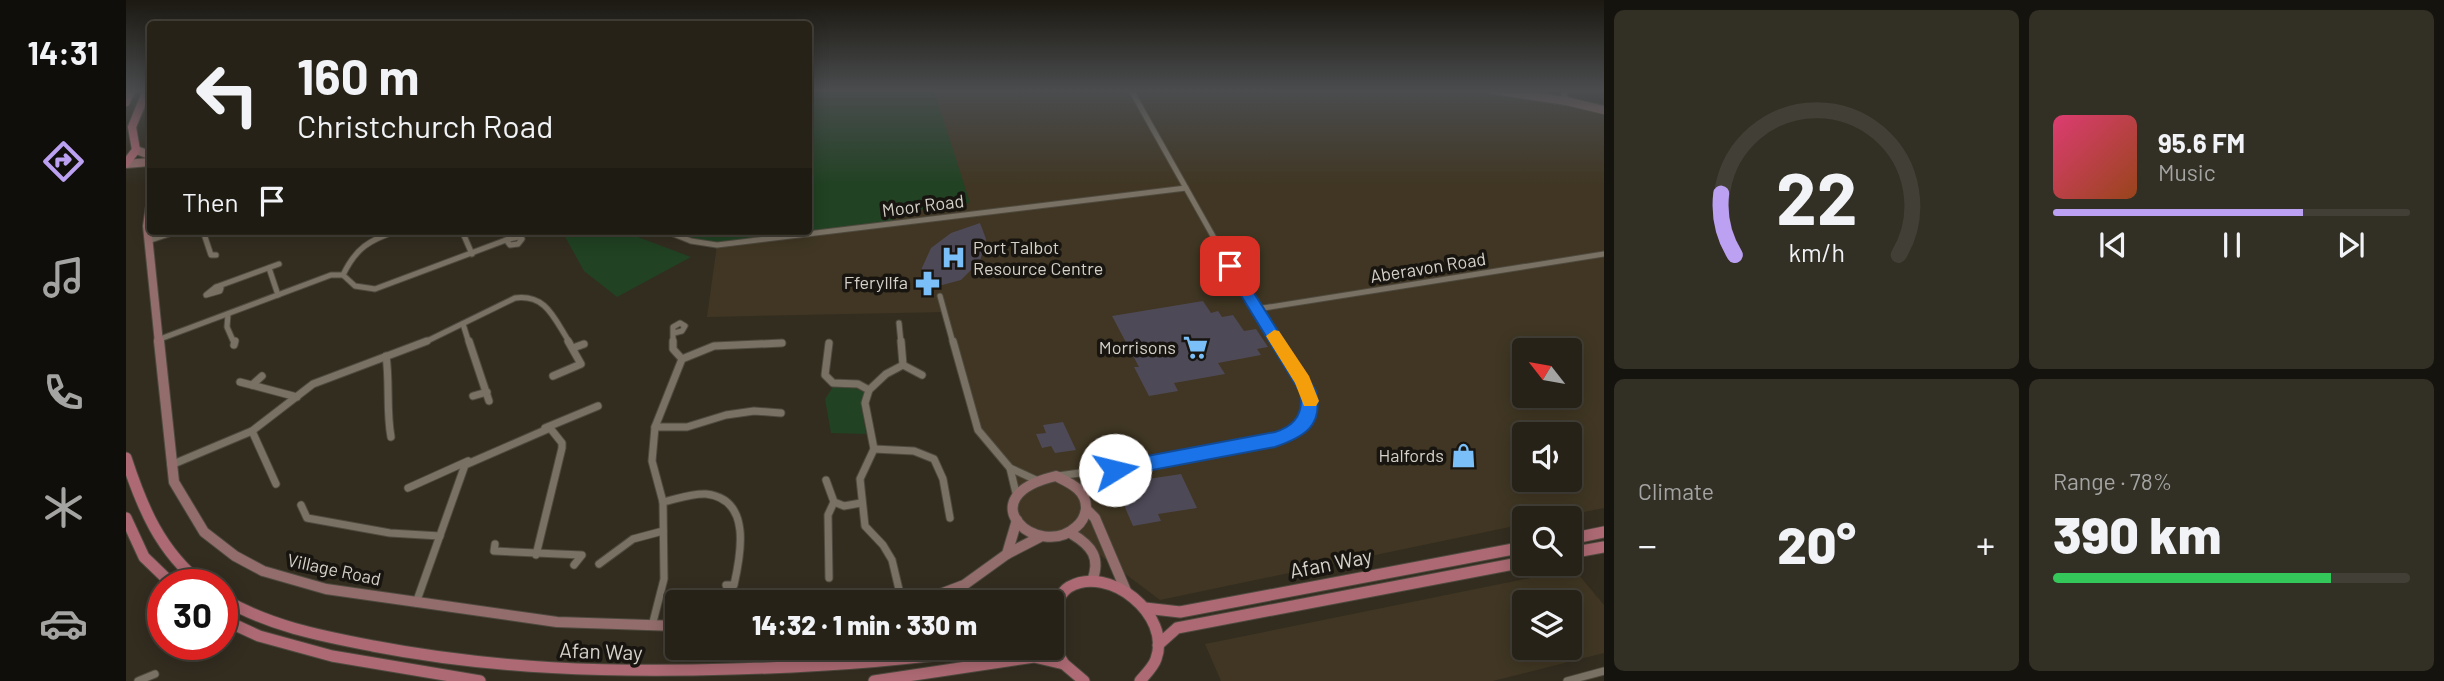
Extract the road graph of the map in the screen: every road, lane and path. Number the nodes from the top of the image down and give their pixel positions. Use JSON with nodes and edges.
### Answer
{"nodes":[{"id":1,"x":131,"y":122,"type":"edge"},
{"id":2,"x":1149,"y":122,"type":"edge"},
{"id":3,"x":132,"y":147,"type":"edge"},
{"id":4,"x":147,"y":162,"type":"edge"},
{"id":5,"x":126,"y":163,"type":"edge"},
{"id":6,"x":1186,"y":188,"type":"junction"},
{"id":7,"x":812,"y":233,"type":"edge"},
{"id":8,"x":148,"y":235,"type":"edge"},
{"id":9,"x":167,"y":235,"type":"edge"},
{"id":10,"x":204,"y":235,"type":"edge"},
{"id":11,"x":392,"y":235,"type":"edge"},
{"id":12,"x":464,"y":235,"type":"edge"},
{"id":13,"x":676,"y":235,"type":"edge"},
{"id":14,"x":799,"y":235,"type":"edge"},
{"id":15,"x":506,"y":240,"type":"dead end"},
{"id":16,"x":148,"y":242,"type":"junction"},
{"id":17,"x":472,"y":254,"type":"junction"},
{"id":18,"x":1604,"y":254,"type":"edge"},
{"id":19,"x":216,"y":255,"type":"dead end"},
{"id":20,"x":279,"y":264,"type":"dead end"},
{"id":21,"x":270,"y":268,"type":"junction"},
{"id":22,"x":343,"y":275,"type":"junction"},
{"id":23,"x":1241,"y":286,"type":"junction"},
{"id":24,"x":216,"y":287,"type":"dead end"},
{"id":25,"x":1215,"y":291,"type":"dead end"},
{"id":26,"x":278,"y":295,"type":"junction"},
{"id":27,"x":940,"y":296,"type":"dead end"},
{"id":28,"x":1257,"y":309,"type":"junction"},
{"id":29,"x":228,"y":314,"type":"junction"},
{"id":30,"x":899,"y":323,"type":"dead end"},
{"id":31,"x":463,"y":324,"type":"junction"},
{"id":32,"x":674,"y":333,"type":"dead end"},
{"id":33,"x":160,"y":339,"type":"junction"},
{"id":34,"x":782,"y":343,"type":"dead end"},
{"id":35,"x":829,"y":343,"type":"dead end"},
{"id":36,"x":584,"y":344,"type":"dead end"},
{"id":37,"x":234,"y":345,"type":"dead end"},
{"id":38,"x":573,"y":348,"type":"junction"},
{"id":39,"x":386,"y":356,"type":"junction"},
{"id":40,"x":682,"y":359,"type":"junction"},
{"id":41,"x":903,"y":365,"type":"junction"},
{"id":42,"x":922,"y":375,"type":"dead end"},
{"id":43,"x":262,"y":376,"type":"dead end"},
{"id":44,"x":554,"y":376,"type":"dead end"},
{"id":45,"x":240,"y":382,"type":"dead end"},
{"id":46,"x":252,"y":385,"type":"junction"},
{"id":47,"x":869,"y":390,"type":"junction"},
{"id":48,"x":487,"y":392,"type":"junction"},
{"id":49,"x":473,"y":396,"type":"dead end"},
{"id":50,"x":297,"y":397,"type":"junction"},
{"id":51,"x":489,"y":401,"type":"dead end"},
{"id":52,"x":598,"y":406,"type":"dead end"},
{"id":53,"x":780,"y":413,"type":"dead end"},
{"id":54,"x":655,"y":427,"type":"junction"},
{"id":55,"x":543,"y":429,"type":"junction"},
{"id":56,"x":251,"y":431,"type":"junction"},
{"id":57,"x":391,"y":437,"type":"dead end"},
{"id":58,"x":874,"y":449,"type":"junction"},
{"id":59,"x":126,"y":458,"type":"edge"},
{"id":60,"x":470,"y":461,"type":"junction"},
{"id":61,"x":171,"y":465,"type":"junction"},
{"id":62,"x":1010,"y":468,"type":"junction"},
{"id":63,"x":1097,"y":473,"type":"junction"},
{"id":64,"x":1056,"y":476,"type":"junction"},
{"id":65,"x":826,"y":480,"type":"dead end"},
{"id":66,"x":1036,"y":480,"type":"junction"},
{"id":67,"x":276,"y":484,"type":"dead end"},
{"id":68,"x":408,"y":488,"type":"dead end"},
{"id":69,"x":1083,"y":492,"type":"junction"},
{"id":70,"x":1016,"y":493,"type":"junction"},
{"id":71,"x":663,"y":502,"type":"junction"},
{"id":72,"x":834,"y":502,"type":"junction"},
{"id":73,"x":861,"y":503,"type":"junction"},
{"id":74,"x":301,"y":505,"type":"dead end"},
{"id":75,"x":1086,"y":509,"type":"junction"},
{"id":76,"x":126,"y":518,"type":"edge"},
{"id":77,"x":950,"y":518,"type":"dead end"},
{"id":78,"x":1017,"y":520,"type":"junction"},
{"id":79,"x":663,"y":531,"type":"junction"},
{"id":80,"x":1604,"y":533,"type":"edge"},
{"id":81,"x":1072,"y":534,"type":"junction"},
{"id":82,"x":440,"y":536,"type":"junction"},
{"id":83,"x":1040,"y":537,"type":"junction"},
{"id":84,"x":1582,"y":537,"type":"edge"},
{"id":85,"x":495,"y":544,"type":"dead end"},
{"id":86,"x":1604,"y":547,"type":"edge"},
{"id":87,"x":1512,"y":549,"type":"edge"},
{"id":88,"x":1582,"y":551,"type":"edge"},
{"id":89,"x":1007,"y":554,"type":"junction"},
{"id":90,"x":536,"y":555,"type":"junction"},
{"id":91,"x":599,"y":564,"type":"dead end"},
{"id":92,"x":1512,"y":564,"type":"edge"},
{"id":93,"x":574,"y":565,"type":"dead end"},
{"id":94,"x":156,"y":569,"type":"edge"},
{"id":95,"x":186,"y":569,"type":"edge"},
{"id":96,"x":829,"y":578,"type":"dead end"},
{"id":97,"x":1092,"y":581,"type":"junction"},
{"id":98,"x":726,"y":585,"type":"dead end"},
{"id":99,"x":900,"y":590,"type":"edge"},
{"id":100,"x":951,"y":590,"type":"edge"},
{"id":101,"x":1064,"y":591,"type":"edge"},
{"id":102,"x":1126,"y":591,"type":"junction"},
{"id":103,"x":416,"y":603,"type":"junction"},
{"id":104,"x":238,"y":605,"type":"edge"},
{"id":105,"x":1145,"y":608,"type":"junction"},
{"id":106,"x":238,"y":626,"type":"edge"},
{"id":107,"x":652,"y":626,"type":"junction"},
{"id":108,"x":665,"y":626,"type":"edge"},
{"id":109,"x":1158,"y":645,"type":"junction"},
{"id":110,"x":905,"y":660,"type":"edge"},
{"id":111,"x":1062,"y":660,"type":"edge"},
{"id":112,"x":1064,"y":664,"type":"junction"},
{"id":113,"x":1604,"y":671,"type":"edge"},
{"id":114,"x":155,"y":674,"type":"dead end"},
{"id":115,"x":1144,"y":679,"type":"edge"},
{"id":116,"x":138,"y":681,"type":"edge"},
{"id":117,"x":480,"y":681,"type":"edge"},
{"id":118,"x":874,"y":681,"type":"edge"},
{"id":119,"x":1084,"y":681,"type":"edge"},
{"id":120,"x":1567,"y":681,"type":"edge"}],
"edges":[{"from":1,"to":3,"type":"main road"},
{"from":2,"to":6,"type":"street"},
{"from":3,"to":5,"type":"main road"},
{"from":4,"to":5,"type":"street"},
{"from":6,"to":7,"type":"street","name":"Moor Road"},
{"from":6,"to":23,"type":"street"},
{"from":8,"to":16,"type":"street","name":"Village Road"},
{"from":9,"to":16,"type":"street"},
{"from":10,"to":19,"type":"street"},
{"from":11,"to":22,"type":"street"},
{"from":12,"to":17,"type":"street"},
{"from":13,"to":14,"type":"street","name":"Moor Road"},
{"from":15,"to":17,"type":"street"},
{"from":16,"to":33,"type":"street","name":"Village Road"},
{"from":17,"to":22,"type":"street"},
{"from":18,"to":28,"type":"street","name":"Aberavon Road"},
{"from":20,"to":21,"type":"street"},
{"from":21,"to":24,"type":"street"},
{"from":21,"to":26,"type":"street"},
{"from":22,"to":26,"type":"street"},
{"from":23,"to":25,"type":"street"},
{"from":23,"to":28,"type":"street"},
{"from":26,"to":29,"type":"street"},
{"from":27,"to":62,"type":"street"},
{"from":28,"to":63,"type":"street"},
{"from":29,"to":33,"type":"street"},
{"from":29,"to":37,"type":"street"},
{"from":30,"to":41,"type":"street"},
{"from":31,"to":38,"type":"street"},
{"from":31,"to":39,"type":"street"},
{"from":31,"to":48,"type":"street"},
{"from":32,"to":40,"type":"street"},
{"from":33,"to":61,"type":"street","name":"Village Road"},
{"from":34,"to":40,"type":"street"},
{"from":35,"to":47,"type":"street"},
{"from":36,"to":38,"type":"street"},
{"from":38,"to":44,"type":"street"},
{"from":39,"to":50,"type":"street"},
{"from":39,"to":57,"type":"street"},
{"from":40,"to":54,"type":"street"},
{"from":41,"to":42,"type":"street"},
{"from":41,"to":47,"type":"street"},
{"from":43,"to":46,"type":"street"},
{"from":45,"to":46,"type":"street"},
{"from":46,"to":50,"type":"street"},
{"from":47,"to":58,"type":"street"},
{"from":48,"to":49,"type":"street"},
{"from":48,"to":51,"type":"street"},
{"from":50,"to":56,"type":"street"},
{"from":52,"to":55,"type":"street"},
{"from":53,"to":54,"type":"street"},
{"from":54,"to":71,"type":"street"},
{"from":55,"to":60,"type":"street"},
{"from":55,"to":90,"type":"street"},
{"from":56,"to":61,"type":"street"},
{"from":56,"to":67,"type":"street"},
{"from":58,"to":73,"type":"street"},
{"from":58,"to":77,"type":"street"},
{"from":59,"to":95,"type":"main road"},
{"from":60,"to":68,"type":"street"},
{"from":60,"to":82,"type":"street"},
{"from":61,"to":103,"type":"street","name":"Village Road"},
{"from":62,"to":66,"type":"street"},
{"from":62,"to":70,"type":"street"},
{"from":63,"to":64,"type":"street"},
{"from":63,"to":69,"type":"street"},
{"from":64,"to":66,"type":"street"},
{"from":64,"to":69,"type":"street"},
{"from":65,"to":72,"type":"street"},
{"from":66,"to":70,"type":"street"},
{"from":69,"to":75,"type":"street"},
{"from":70,"to":78,"type":"street"},
{"from":71,"to":79,"type":"street"},
{"from":71,"to":98,"type":"street"},
{"from":72,"to":73,"type":"street"},
{"from":72,"to":96,"type":"street"},
{"from":73,"to":99,"type":"street"},
{"from":74,"to":82,"type":"street"},
{"from":75,"to":81,"type":"street"},
{"from":75,"to":102,"type":"street"},
{"from":76,"to":94,"type":"main road"},
{"from":78,"to":83,"type":"street"},
{"from":78,"to":89,"type":"street"},
{"from":79,"to":91,"type":"street"},
{"from":79,"to":107,"type":"street"},
{"from":80,"to":84,"type":"main road"},
{"from":81,"to":83,"type":"street"},
{"from":81,"to":97,"type":"street"},
{"from":82,"to":103,"type":"street"},
{"from":83,"to":89,"type":"street"},
{"from":85,"to":90,"type":"street"},
{"from":86,"to":88,"type":"main road"},
{"from":87,"to":105,"type":"main road","name":"Afan Way"},
{"from":89,"to":100,"type":"street"},
{"from":90,"to":93,"type":"street"},
{"from":92,"to":109,"type":"main road","name":"Afan Way"},
{"from":97,"to":101,"type":"main road"},
{"from":97,"to":102,"type":"main road"},
{"from":102,"to":105,"type":"main road"},
{"from":103,"to":107,"type":"street","name":"Village Road"},
{"from":104,"to":110,"type":"main road","name":"Afan Way"},
{"from":105,"to":109,"type":"main road"},
{"from":106,"to":117,"type":"main road"},
{"from":107,"to":108,"type":"street","name":"Village Road"},
{"from":109,"to":115,"type":"main road"},
{"from":111,"to":112,"type":"main road"},
{"from":112,"to":118,"type":"main road"},
{"from":112,"to":119,"type":"main road"},
{"from":113,"to":120,"type":"street"},
{"from":114,"to":116,"type":"street"}]}
